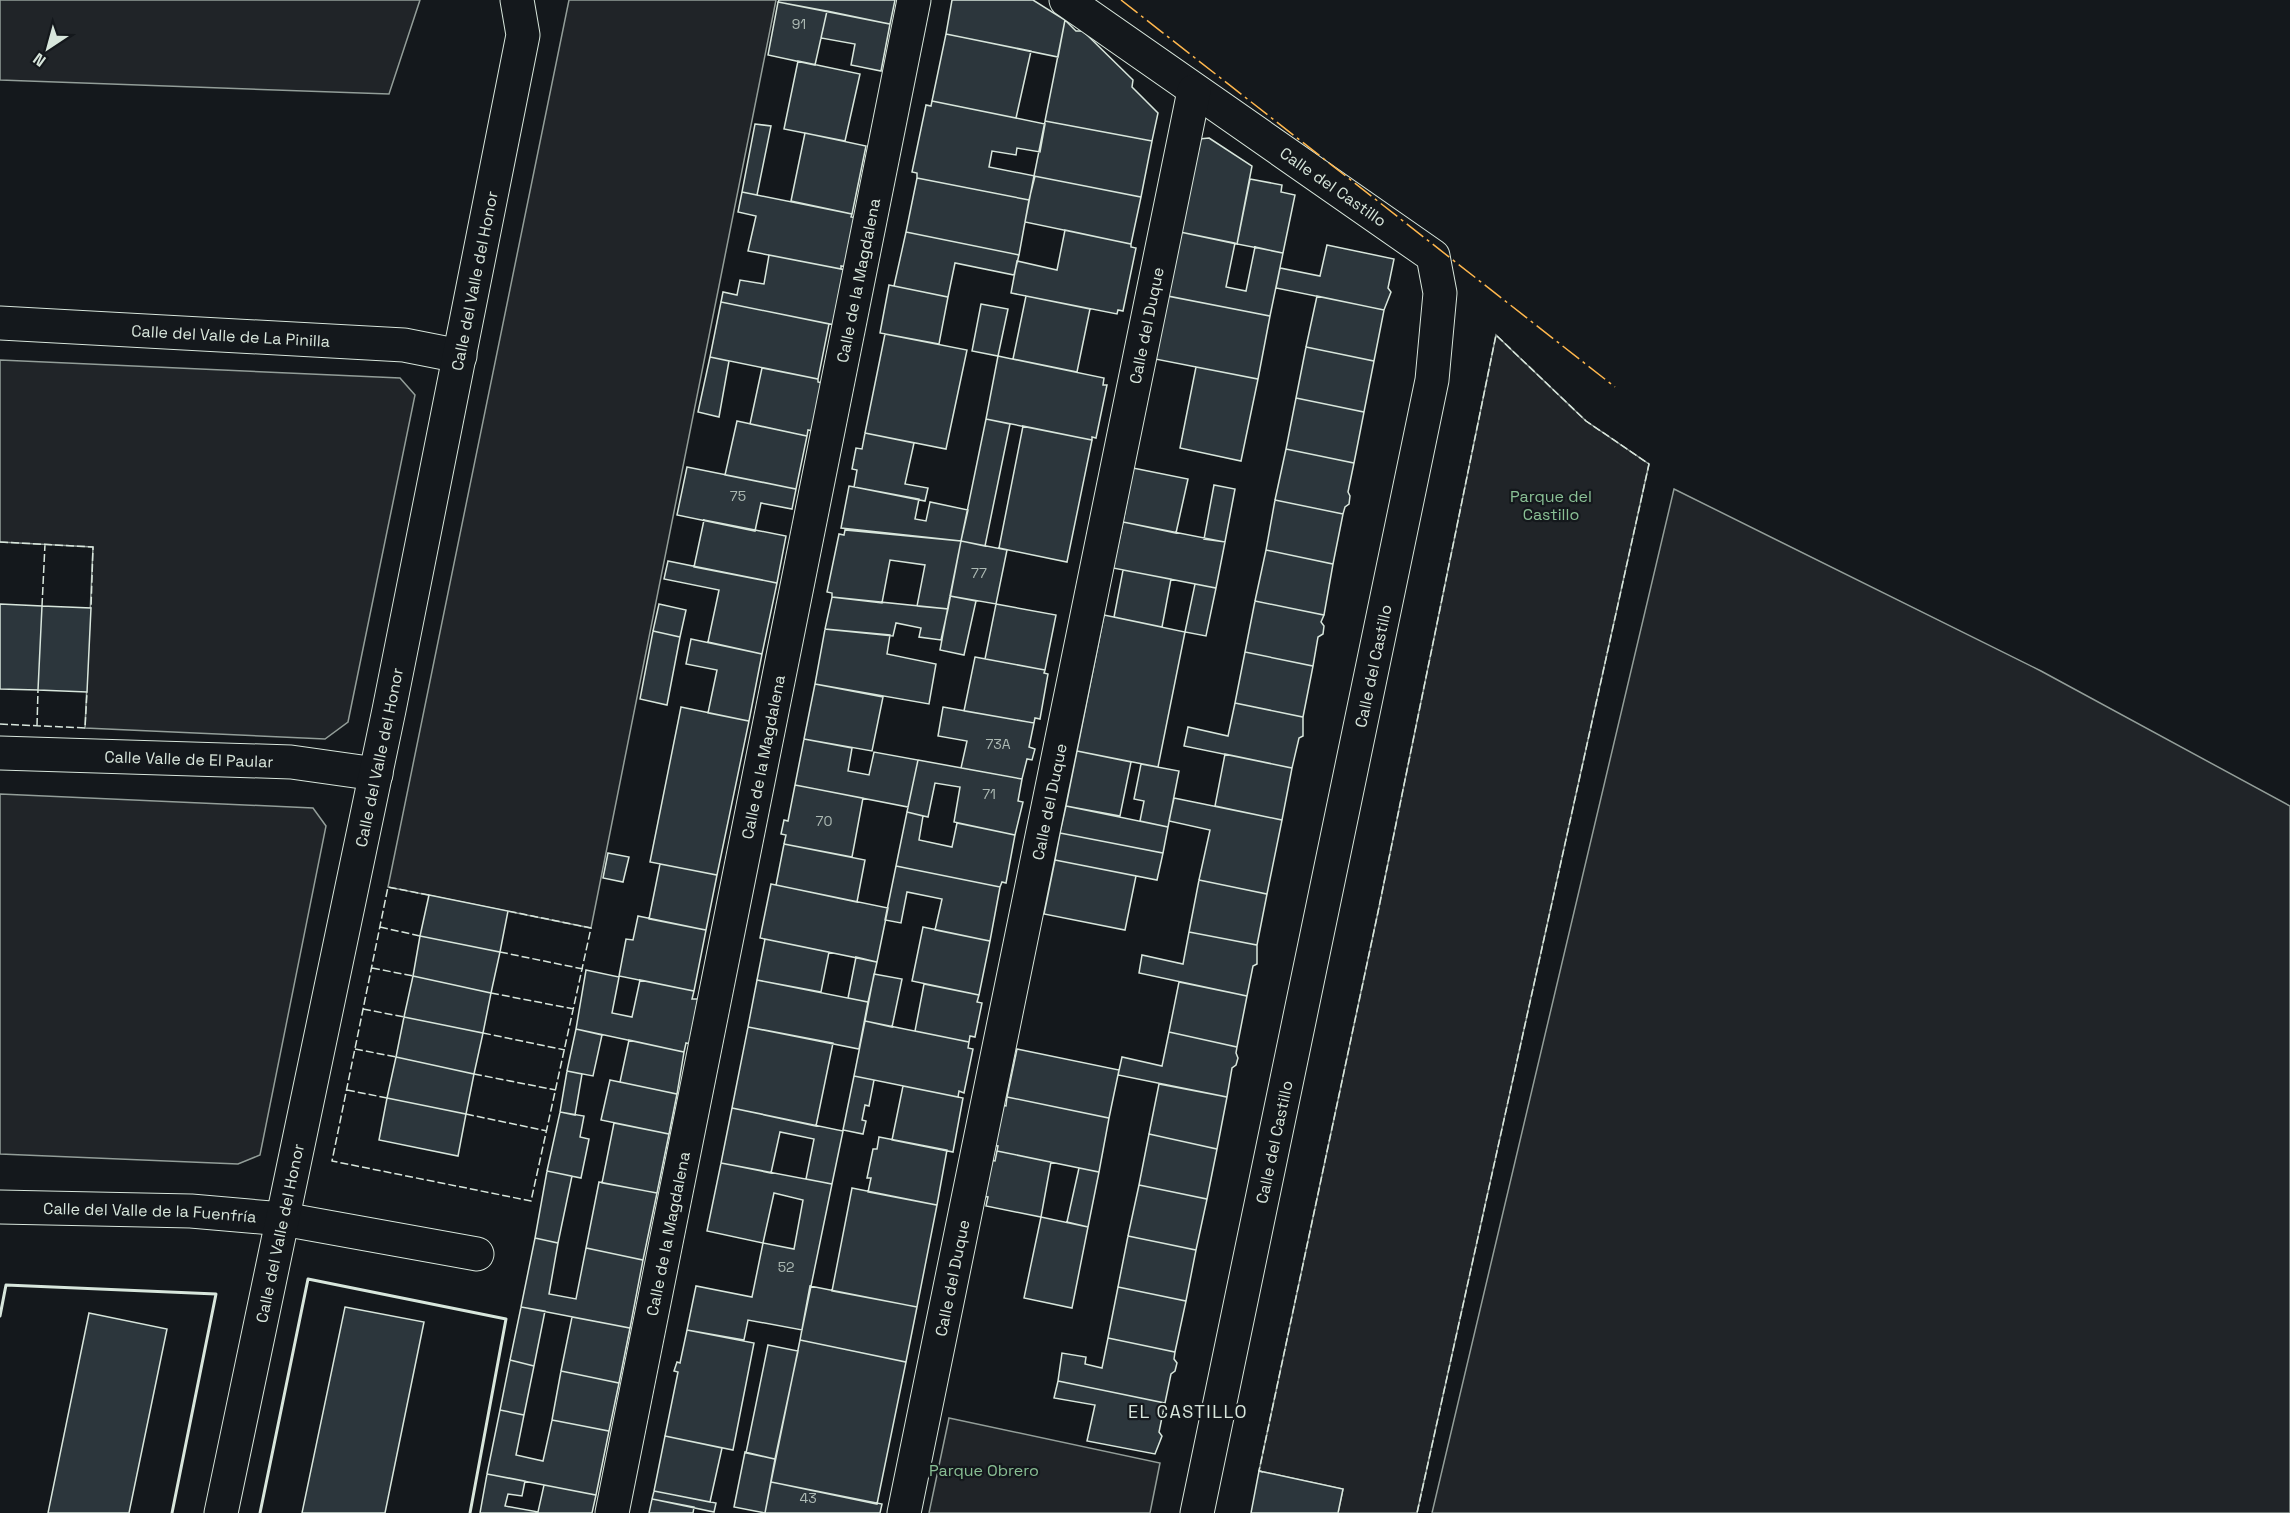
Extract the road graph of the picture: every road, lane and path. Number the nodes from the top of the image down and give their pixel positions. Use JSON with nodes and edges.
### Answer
{"nodes":[{"id":1,"x":517,"y":0,"type":"edge"},
{"id":2,"x":914,"y":0,"type":"edge"},
{"id":3,"x":1066,"y":0,"type":"edge"},
{"id":4,"x":1194,"y":91,"type":"junction"},
{"id":5,"x":0,"y":323,"type":"edge"},
{"id":6,"x":460,"y":356,"type":"junction"},
{"id":7,"x":0,"y":753,"type":"edge"},
{"id":8,"x":376,"y":774,"type":"junction"},
{"id":9,"x":0,"y":1207,"type":"edge"},
{"id":10,"x":283,"y":1220,"type":"junction"},
{"id":11,"x":477,"y":1254,"type":"dead end"},
{"id":12,"x":221,"y":1513,"type":"edge"},
{"id":13,"x":612,"y":1513,"type":"edge"},
{"id":14,"x":903,"y":1513,"type":"edge"},
{"id":15,"x":1197,"y":1513,"type":"edge"}],
"edges":[{"from":1,"to":6,"type":"street","name":"Calle del Valle del Honor"},
{"from":2,"to":13,"type":"street","name":"Calle de la Magdalena"},
{"from":3,"to":4,"type":"street","name":"Calle del Castillo"},
{"from":4,"to":14,"type":"street","name":"Calle del Duque"},
{"from":4,"to":15,"type":"street","name":"Calle del Castillo"},
{"from":5,"to":6,"type":"street","name":"Calle del Valle de La Pinilla"},
{"from":6,"to":8,"type":"street","name":"Calle del Valle del Honor"},
{"from":7,"to":8,"type":"street","name":"Calle Valle de El Paular"},
{"from":8,"to":10,"type":"street","name":"Calle del Valle del Honor"},
{"from":9,"to":10,"type":"street","name":"Calle del Valle de la Fuenfría"},
{"from":10,"to":11,"type":"street","name":"Calle del Valle de la Fuenfría"},
{"from":10,"to":12,"type":"street","name":"Calle del Valle del Honor"}]}
